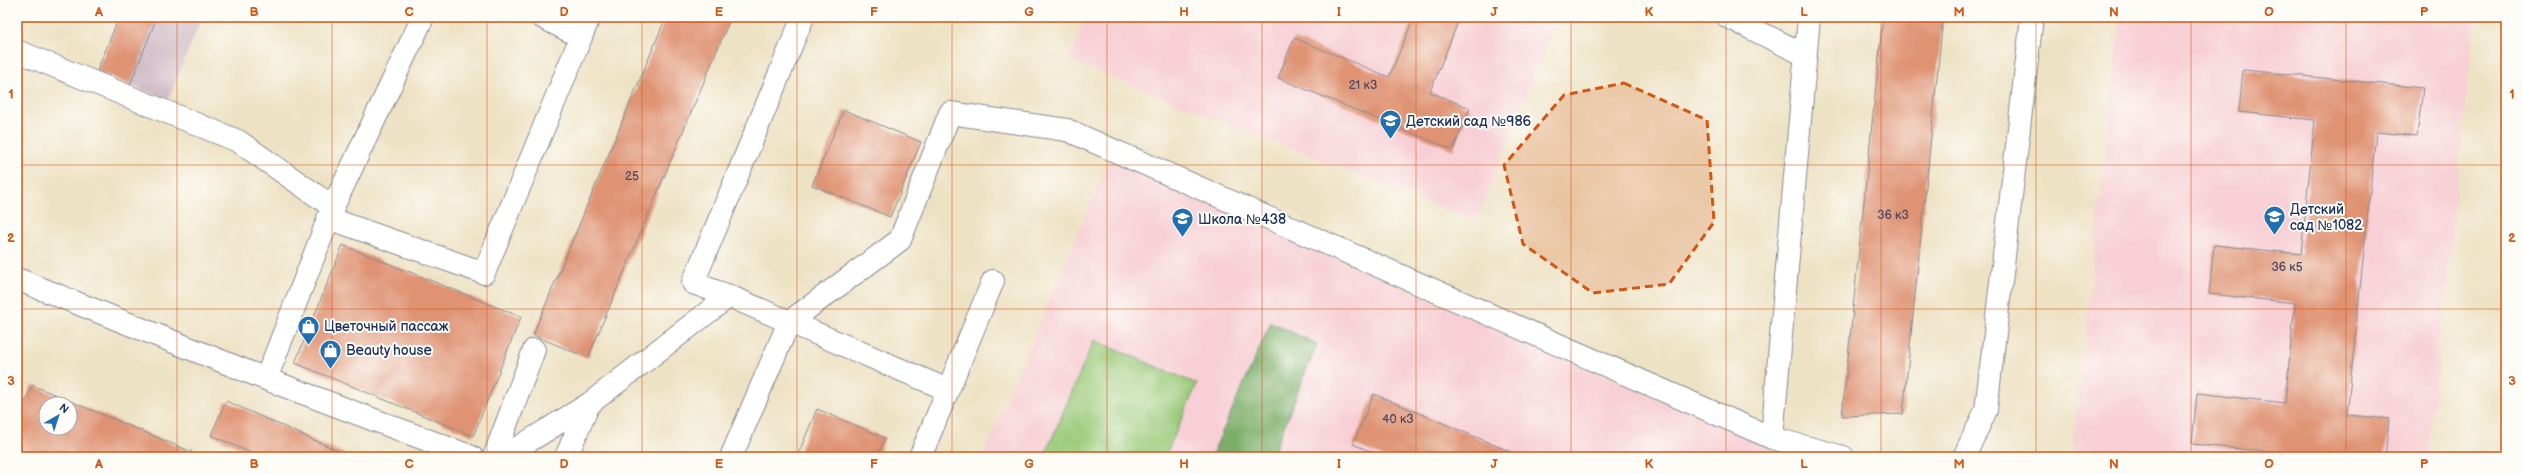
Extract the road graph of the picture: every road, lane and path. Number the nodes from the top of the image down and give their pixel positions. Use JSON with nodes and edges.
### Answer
{"nodes":[{"id":1,"x":423,"y":17,"type":"edge"},
{"id":2,"x":542,"y":17,"type":"edge"},
{"id":3,"x":589,"y":17,"type":"edge"},
{"id":4,"x":803,"y":17,"type":"edge"},
{"id":5,"x":1728,"y":17,"type":"edge"},
{"id":6,"x":1809,"y":17,"type":"edge"},
{"id":7,"x":2032,"y":17,"type":"edge"},
{"id":8,"x":581,"y":37,"type":"junction"},
{"id":9,"x":17,"y":51,"type":"edge"},
{"id":10,"x":1805,"y":55,"type":"junction"},
{"id":11,"x":331,"y":213,"type":"junction"},
{"id":12,"x":17,"y":279,"type":"edge"},
{"id":13,"x":994,"y":281,"type":"dead end"},
{"id":14,"x":729,"y":296,"type":"junction"},
{"id":15,"x":789,"y":322,"type":"junction"},
{"id":16,"x":534,"y":350,"type":"dead end"},
{"id":17,"x":266,"y":379,"type":"junction"},
{"id":18,"x":948,"y":390,"type":"junction"},
{"id":19,"x":589,"y":404,"type":"junction"},
{"id":20,"x":1772,"y":438,"type":"junction"},
{"id":21,"x":472,"y":457,"type":"edge"},
{"id":22,"x":494,"y":457,"type":"edge"},
{"id":23,"x":503,"y":457,"type":"edge"},
{"id":24,"x":566,"y":457,"type":"edge"},
{"id":25,"x":731,"y":457,"type":"edge"},
{"id":26,"x":920,"y":457,"type":"edge"},
{"id":27,"x":1843,"y":457,"type":"edge"},
{"id":28,"x":1964,"y":457,"type":"edge"}],
"edges":[{"from":1,"to":11,"type":"lane"},
{"from":2,"to":8,"type":"lane"},
{"from":3,"to":8,"type":"lane"},
{"from":4,"to":14,"type":"lane"},
{"from":5,"to":10,"type":"lane"},
{"from":6,"to":10,"type":"lane"},
{"from":7,"to":28,"type":"lane"},
{"from":8,"to":11,"type":"lane"},
{"from":9,"to":11,"type":"lane"},
{"from":10,"to":20,"type":"lane"},
{"from":11,"to":17,"type":"lane"},
{"from":12,"to":17,"type":"lane"},
{"from":13,"to":18,"type":"lane"},
{"from":14,"to":15,"type":"lane"},
{"from":14,"to":19,"type":"lane"},
{"from":15,"to":18,"type":"lane"},
{"from":15,"to":20,"type":"lane"},
{"from":15,"to":25,"type":"lane"},
{"from":16,"to":22,"type":"lane"},
{"from":17,"to":21,"type":"lane"},
{"from":18,"to":26,"type":"lane"},
{"from":19,"to":23,"type":"lane"},
{"from":19,"to":24,"type":"lane"},
{"from":20,"to":27,"type":"lane"}]}
